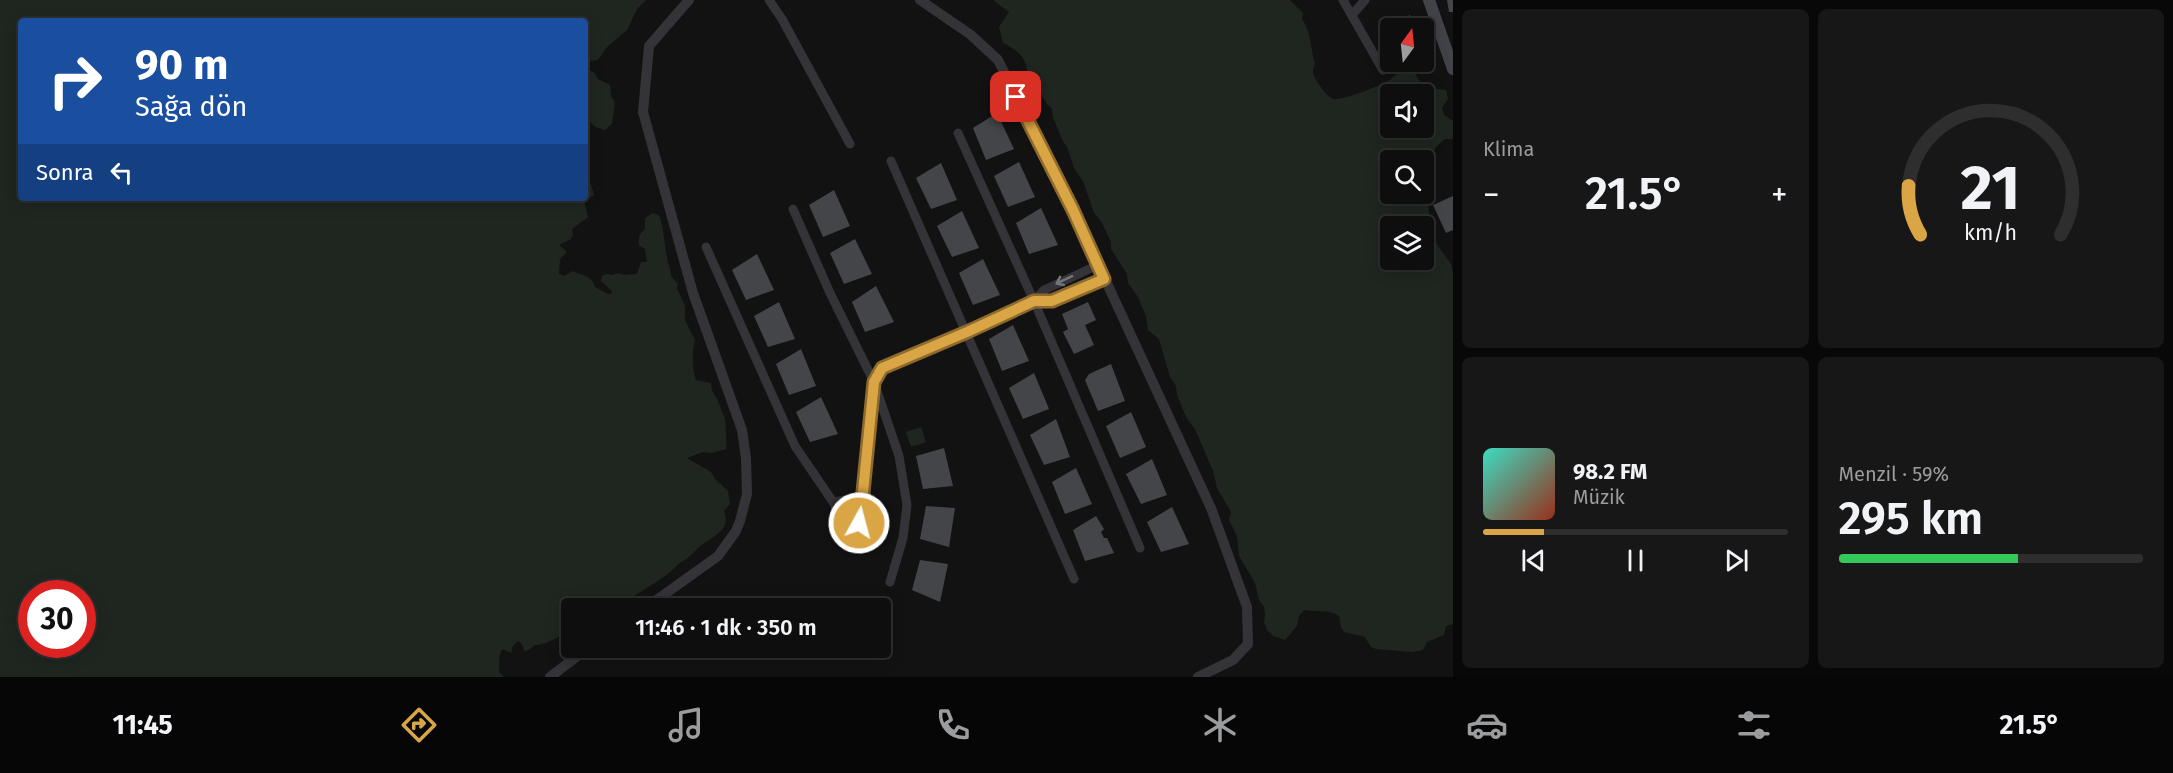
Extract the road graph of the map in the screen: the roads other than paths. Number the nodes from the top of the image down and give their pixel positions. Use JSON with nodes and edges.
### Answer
{"nodes":[{"id":1,"x":690,"y":0,"type":"edge"},
{"id":2,"x":769,"y":0,"type":"edge"},
{"id":3,"x":920,"y":0,"type":"edge"},
{"id":4,"x":1343,"y":0,"type":"edge"},
{"id":5,"x":1365,"y":0,"type":"edge"},
{"id":6,"x":1429,"y":0,"type":"edge"},
{"id":7,"x":1352,"y":15,"type":"junction"},
{"id":8,"x":1380,"y":65,"type":"edge"},
{"id":9,"x":1453,"y":69,"type":"edge"},
{"id":10,"x":958,"y":133,"type":"dead end"},
{"id":11,"x":850,"y":144,"type":"dead end"},
{"id":12,"x":891,"y":161,"type":"dead end"},
{"id":13,"x":793,"y":209,"type":"dead end"},
{"id":14,"x":706,"y":247,"type":"dead end"},
{"id":15,"x":1098,"y":265,"type":"junction"},
{"id":16,"x":1104,"y":279,"type":"junction"},
{"id":17,"x":1034,"y":301,"type":"junction"},
{"id":18,"x":967,"y":332,"type":"junction"},
{"id":19,"x":874,"y":382,"type":"junction"},
{"id":20,"x":863,"y":492,"type":"junction"},
{"id":21,"x":832,"y":502,"type":"junction"},
{"id":22,"x":1140,"y":548,"type":"dead end"},
{"id":23,"x":1074,"y":579,"type":"dead end"},
{"id":24,"x":890,"y":582,"type":"dead end"},
{"id":25,"x":659,"y":598,"type":"edge"},
{"id":26,"x":575,"y":658,"type":"edge"},
{"id":27,"x":550,"y":677,"type":"edge"},
{"id":28,"x":1198,"y":677,"type":"edge"}],
"edges":[{"from":1,"to":25,"type":"street"},
{"from":2,"to":11,"type":"street"},
{"from":3,"to":15,"type":"street"},
{"from":4,"to":7,"type":"street"},
{"from":5,"to":7,"type":"street"},
{"from":6,"to":9,"type":"main road"},
{"from":7,"to":8,"type":"street"},
{"from":10,"to":17,"type":"street"},
{"from":12,"to":18,"type":"street"},
{"from":13,"to":19,"type":"street"},
{"from":14,"to":21,"type":"street"},
{"from":15,"to":16,"type":"street"},
{"from":15,"to":17,"type":"street","one_way":true},
{"from":16,"to":17,"type":"street"},
{"from":16,"to":28,"type":"street"},
{"from":17,"to":18,"type":"street"},
{"from":17,"to":22,"type":"street"},
{"from":18,"to":19,"type":"street"},
{"from":18,"to":23,"type":"street"},
{"from":19,"to":20,"type":"street"},
{"from":19,"to":24,"type":"street"},
{"from":20,"to":21,"type":"street"},
{"from":20,"to":21,"type":"street"},
{"from":26,"to":27,"type":"street"}]}
